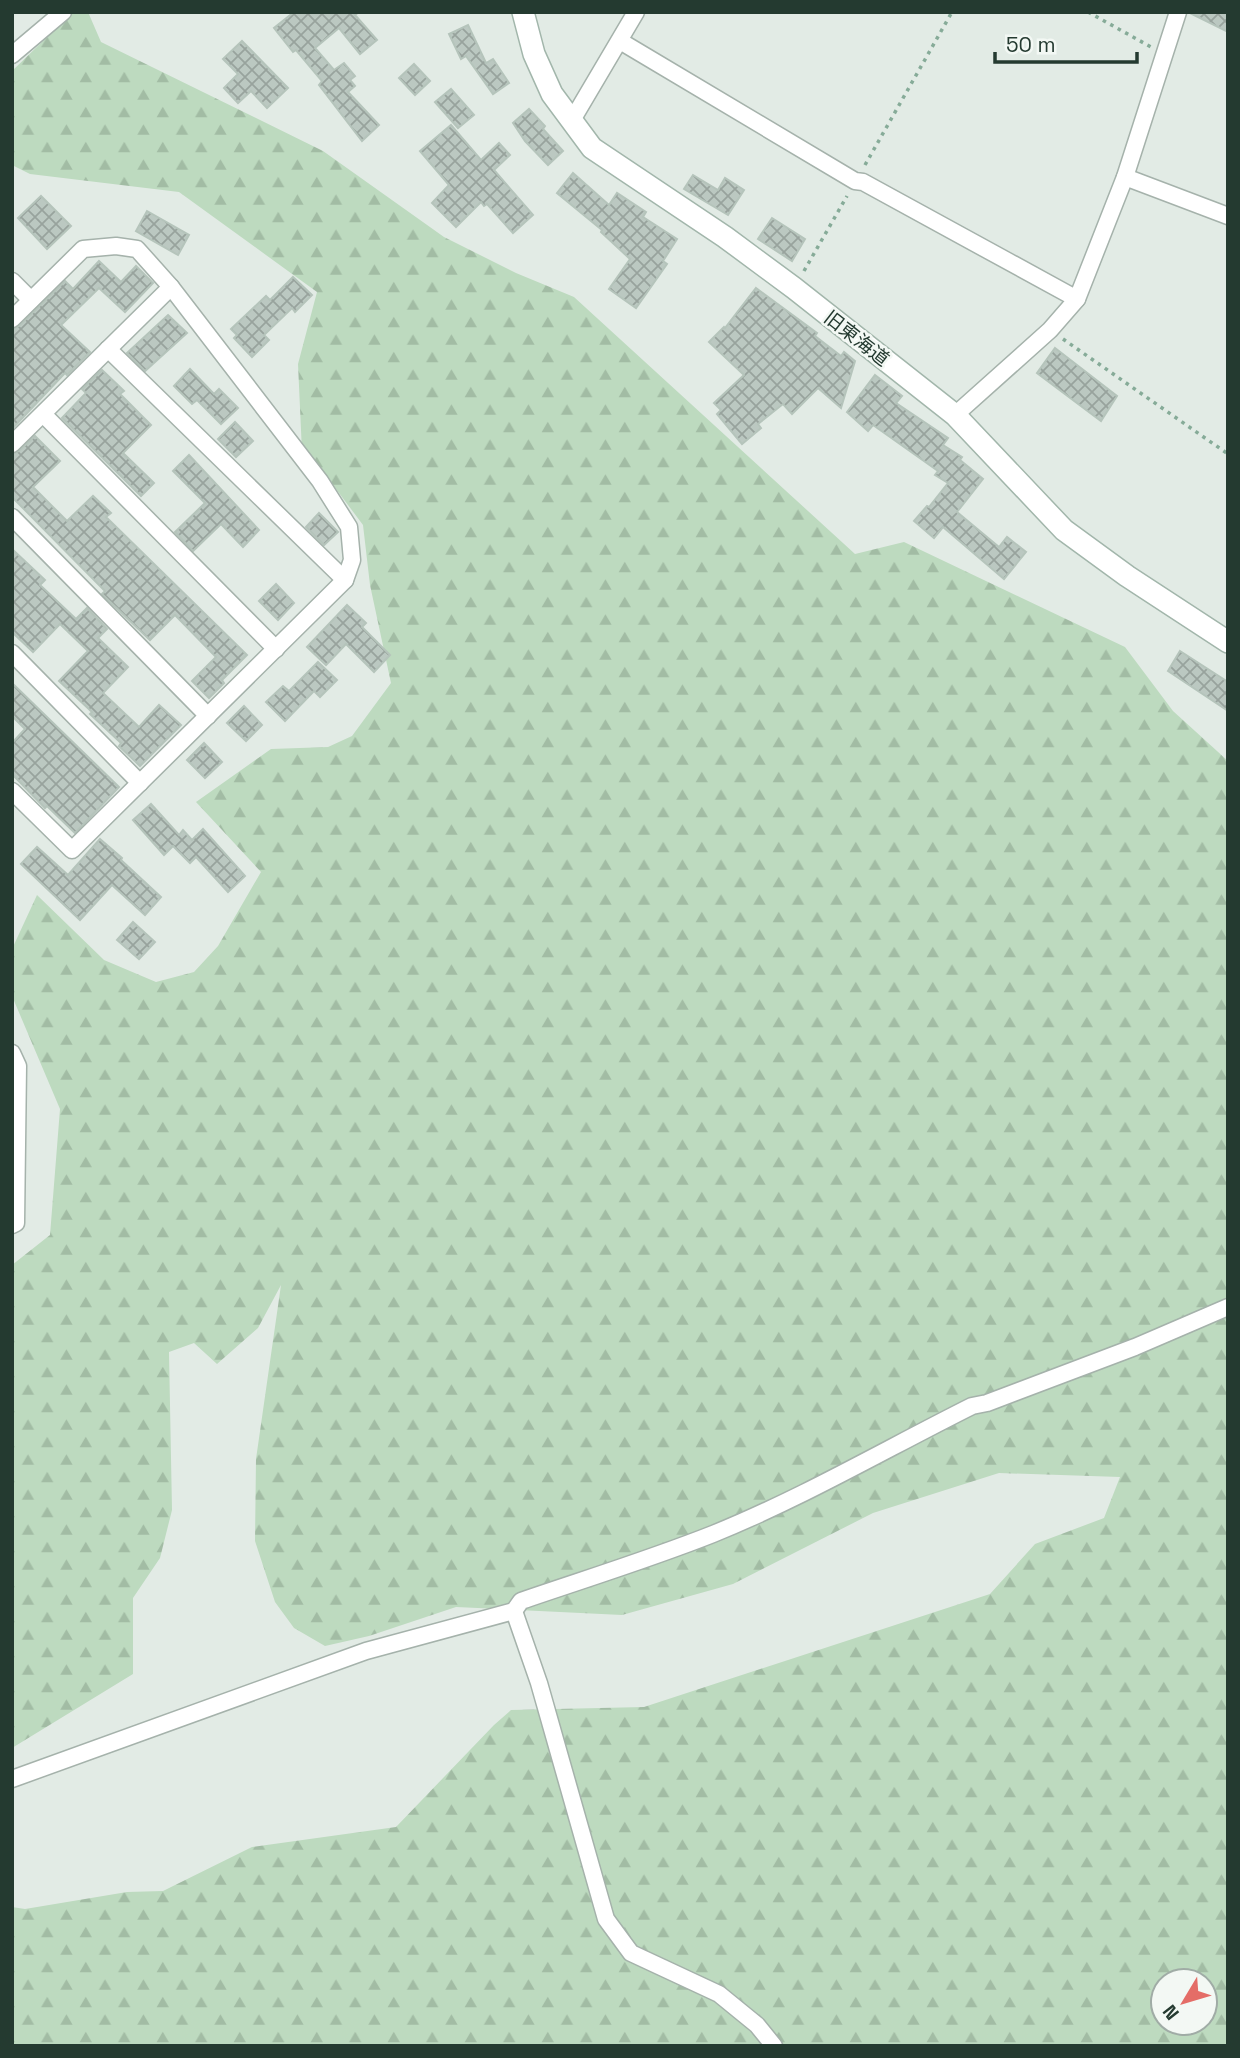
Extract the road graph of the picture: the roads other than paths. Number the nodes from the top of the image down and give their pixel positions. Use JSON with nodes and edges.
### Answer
{"nodes":[{"id":1,"x":63,"y":12,"type":"edge"},
{"id":2,"x":523,"y":12,"type":"edge"},
{"id":3,"x":636,"y":12,"type":"edge"},
{"id":4,"x":1178,"y":12,"type":"edge"},
{"id":5,"x":620,"y":41,"type":"junction"},
{"id":6,"x":12,"y":55,"type":"edge"},
{"id":7,"x":571,"y":122,"type":"junction"},
{"id":8,"x":1125,"y":177,"type":"junction"},
{"id":9,"x":1228,"y":216,"type":"edge"},
{"id":10,"x":12,"y":281,"type":"edge"},
{"id":11,"x":171,"y":286,"type":"junction"},
{"id":12,"x":1077,"y":299,"type":"junction"},
{"id":13,"x":31,"y":300,"type":"junction"},
{"id":14,"x":12,"y":319,"type":"edge"},
{"id":15,"x":108,"y":349,"type":"junction"},
{"id":16,"x":43,"y":414,"type":"junction"},
{"id":17,"x":955,"y":415,"type":"junction"},
{"id":18,"x":12,"y":444,"type":"edge"},
{"id":19,"x":12,"y":517,"type":"edge"},
{"id":20,"x":345,"y":580,"type":"junction"},
{"id":21,"x":1228,"y":642,"type":"edge"},
{"id":22,"x":276,"y":649,"type":"junction"},
{"id":23,"x":12,"y":653,"type":"edge"},
{"id":24,"x":208,"y":716,"type":"junction"},
{"id":25,"x":140,"y":783,"type":"junction"},
{"id":26,"x":12,"y":791,"type":"edge"},
{"id":27,"x":12,"y":1053,"type":"edge"},
{"id":28,"x":12,"y":1225,"type":"edge"},
{"id":29,"x":1228,"y":1307,"type":"edge"},
{"id":30,"x":514,"y":1611,"type":"junction"},
{"id":31,"x":12,"y":1779,"type":"edge"},
{"id":32,"x":774,"y":2046,"type":"edge"}],
"edges":[{"from":1,"to":6,"type":"street"},
{"from":2,"to":7,"type":"street","name":"旧東海道"},
{"from":3,"to":5,"type":"street"},
{"from":4,"to":8,"type":"street"},
{"from":5,"to":7,"type":"street"},
{"from":5,"to":12,"type":"street"},
{"from":7,"to":17,"type":"street","name":"旧東海道"},
{"from":8,"to":9,"type":"street"},
{"from":8,"to":12,"type":"street"},
{"from":10,"to":13,"type":"street"},
{"from":11,"to":13,"type":"street"},
{"from":11,"to":15,"type":"street"},
{"from":11,"to":20,"type":"street"},
{"from":12,"to":17,"type":"street"},
{"from":13,"to":14,"type":"street"},
{"from":15,"to":16,"type":"street"},
{"from":15,"to":20,"type":"street"},
{"from":16,"to":18,"type":"street"},
{"from":16,"to":22,"type":"street"},
{"from":17,"to":21,"type":"street","name":"旧東海道"},
{"from":19,"to":24,"type":"street"},
{"from":20,"to":22,"type":"street"},
{"from":22,"to":24,"type":"street"},
{"from":23,"to":25,"type":"street"},
{"from":24,"to":25,"type":"street"},
{"from":25,"to":26,"type":"street"},
{"from":27,"to":28,"type":"street"},
{"from":29,"to":30,"type":"street"},
{"from":30,"to":31,"type":"street"},
{"from":30,"to":32,"type":"street"}]}
